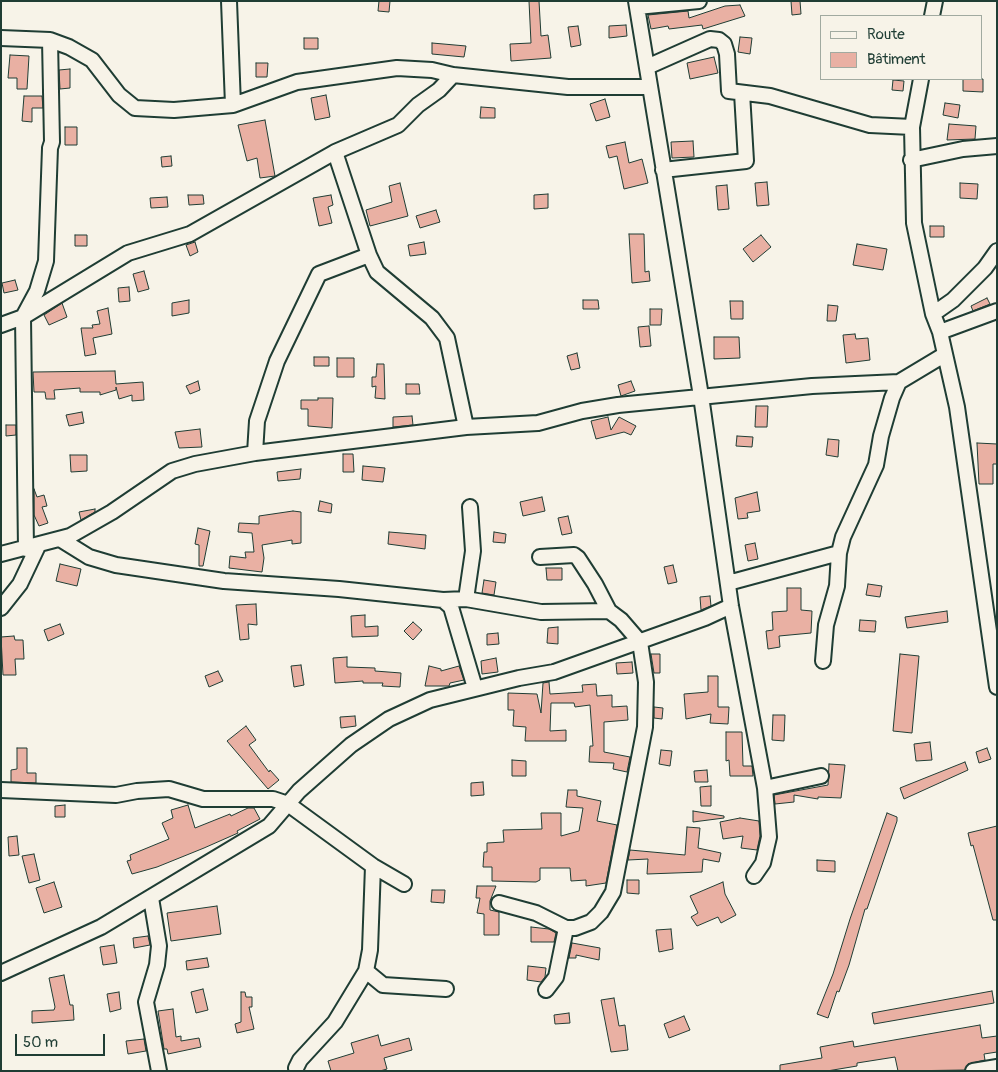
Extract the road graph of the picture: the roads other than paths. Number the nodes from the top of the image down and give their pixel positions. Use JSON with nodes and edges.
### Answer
{"nodes":[{"id":1,"x":229,"y":1,"type":"edge"},
{"id":2,"x":700,"y":1,"type":"edge"},
{"id":3,"x":934,"y":1,"type":"edge"},
{"id":4,"x":637,"y":4,"type":"edge"},
{"id":5,"x":932,"y":15,"type":"edge"},
{"id":6,"x":2,"y":38,"type":"edge"},
{"id":7,"x":50,"y":40,"type":"junction"},
{"id":8,"x":647,"y":67,"type":"junction"},
{"id":9,"x":453,"y":75,"type":"junction"},
{"id":10,"x":921,"y":80,"type":"edge"},
{"id":11,"x":650,"y":87,"type":"junction"},
{"id":12,"x":742,"y":93,"type":"junction"},
{"id":13,"x":233,"y":105,"type":"junction"},
{"id":14,"x":912,"y":127,"type":"junction"},
{"id":15,"x":997,"y":146,"type":"edge"},
{"id":16,"x":335,"y":152,"type":"junction"},
{"id":17,"x":911,"y":160,"type":"junction"},
{"id":18,"x":663,"y":170,"type":"junction"},
{"id":19,"x":997,"y":251,"type":"edge"},
{"id":20,"x":368,"y":255,"type":"junction"},
{"id":21,"x":997,"y":311,"type":"edge"},
{"id":22,"x":933,"y":314,"type":"junction"},
{"id":23,"x":23,"y":318,"type":"junction"},
{"id":24,"x":1,"y":325,"type":"edge"},
{"id":25,"x":940,"y":332,"type":"junction"},
{"id":26,"x":944,"y":355,"type":"junction"},
{"id":27,"x":899,"y":382,"type":"junction"},
{"id":28,"x":700,"y":396,"type":"junction"},
{"id":29,"x":466,"y":427,"type":"junction"},
{"id":30,"x":254,"y":453,"type":"junction"},
{"id":31,"x":470,"y":507,"type":"dead end"},
{"id":32,"x":60,"y":540,"type":"junction"},
{"id":33,"x":32,"y":547,"type":"junction"},
{"id":34,"x":839,"y":553,"type":"junction"},
{"id":35,"x":1,"y":554,"type":"edge"},
{"id":36,"x":540,"y":557,"type":"dead end"},
{"id":37,"x":728,"y":583,"type":"junction"},
{"id":38,"x":466,"y":599,"type":"junction"},
{"id":39,"x":443,"y":600,"type":"junction"},
{"id":40,"x":731,"y":606,"type":"junction"},
{"id":41,"x":1,"y":608,"type":"edge"},
{"id":42,"x":609,"y":612,"type":"junction"},
{"id":43,"x":640,"y":642,"type":"junction"},
{"id":44,"x":823,"y":661,"type":"dead end"},
{"id":45,"x":997,"y":687,"type":"edge"},
{"id":46,"x":475,"y":688,"type":"junction"},
{"id":47,"x":822,"y":776,"type":"dead end"},
{"id":48,"x":765,"y":788,"type":"junction"},
{"id":49,"x":1,"y":790,"type":"edge"},
{"id":50,"x":288,"y":804,"type":"junction"},
{"id":51,"x":372,"y":866,"type":"junction"},
{"id":52,"x":754,"y":876,"type":"dead end"},
{"id":53,"x":404,"y":884,"type":"dead end"},
{"id":54,"x":151,"y":898,"type":"junction"},
{"id":55,"x":499,"y":904,"type":"dead end"},
{"id":56,"x":566,"y":928,"type":"junction"},
{"id":57,"x":366,"y":971,"type":"junction"},
{"id":58,"x":1,"y":973,"type":"edge"},
{"id":59,"x":446,"y":989,"type":"dead end"},
{"id":60,"x":546,"y":990,"type":"dead end"},
{"id":61,"x":997,"y":1067,"type":"edge"},
{"id":62,"x":296,"y":1068,"type":"dead end"},
{"id":63,"x":160,"y":1071,"type":"edge"},
{"id":64,"x":973,"y":1071,"type":"edge"}],
"edges":[{"from":1,"to":13,"type":"street"},
{"from":2,"to":4,"type":"street"},
{"from":3,"to":5,"type":"street"},
{"from":4,"to":8,"type":"street"},
{"from":6,"to":7,"type":"street"},
{"from":7,"to":13,"type":"street"},
{"from":7,"to":23,"type":"street"},
{"from":8,"to":11,"type":"street"},
{"from":8,"to":12,"type":"street"},
{"from":9,"to":11,"type":"street"},
{"from":9,"to":13,"type":"street"},
{"from":9,"to":16,"type":"street"},
{"from":10,"to":14,"type":"street"},
{"from":11,"to":18,"type":"street"},
{"from":12,"to":14,"type":"street"},
{"from":12,"to":18,"type":"street"},
{"from":14,"to":17,"type":"street"},
{"from":15,"to":17,"type":"street"},
{"from":16,"to":20,"type":"street"},
{"from":16,"to":23,"type":"street"},
{"from":17,"to":22,"type":"street"},
{"from":18,"to":28,"type":"street"},
{"from":19,"to":22,"type":"street"},
{"from":20,"to":29,"type":"street"},
{"from":20,"to":30,"type":"street"},
{"from":21,"to":25,"type":"street"},
{"from":22,"to":25,"type":"street"},
{"from":23,"to":24,"type":"street"},
{"from":23,"to":33,"type":"street"},
{"from":25,"to":26,"type":"street"},
{"from":26,"to":27,"type":"street"},
{"from":26,"to":45,"type":"street"},
{"from":27,"to":28,"type":"street"},
{"from":27,"to":34,"type":"street"},
{"from":28,"to":29,"type":"street"},
{"from":28,"to":37,"type":"street"},
{"from":29,"to":30,"type":"street"},
{"from":30,"to":32,"type":"street"},
{"from":31,"to":38,"type":"street"},
{"from":32,"to":33,"type":"street"},
{"from":32,"to":39,"type":"street"},
{"from":33,"to":35,"type":"street"},
{"from":33,"to":41,"type":"street"},
{"from":34,"to":37,"type":"street"},
{"from":34,"to":44,"type":"street"},
{"from":36,"to":42,"type":"street"},
{"from":37,"to":40,"type":"street"},
{"from":38,"to":39,"type":"street"},
{"from":38,"to":42,"type":"street"},
{"from":39,"to":46,"type":"street"},
{"from":40,"to":43,"type":"street"},
{"from":40,"to":48,"type":"street"},
{"from":42,"to":43,"type":"street"},
{"from":43,"to":46,"type":"street"},
{"from":43,"to":56,"type":"street"},
{"from":46,"to":50,"type":"street"},
{"from":47,"to":48,"type":"street"},
{"from":48,"to":52,"type":"street"},
{"from":49,"to":50,"type":"street"},
{"from":50,"to":51,"type":"street"},
{"from":50,"to":54,"type":"street"},
{"from":51,"to":53,"type":"street"},
{"from":51,"to":57,"type":"street"},
{"from":54,"to":58,"type":"street"},
{"from":54,"to":63,"type":"street"},
{"from":55,"to":56,"type":"street"},
{"from":56,"to":60,"type":"street"},
{"from":57,"to":59,"type":"street"},
{"from":57,"to":62,"type":"street"},
{"from":61,"to":64,"type":"street"}]}
